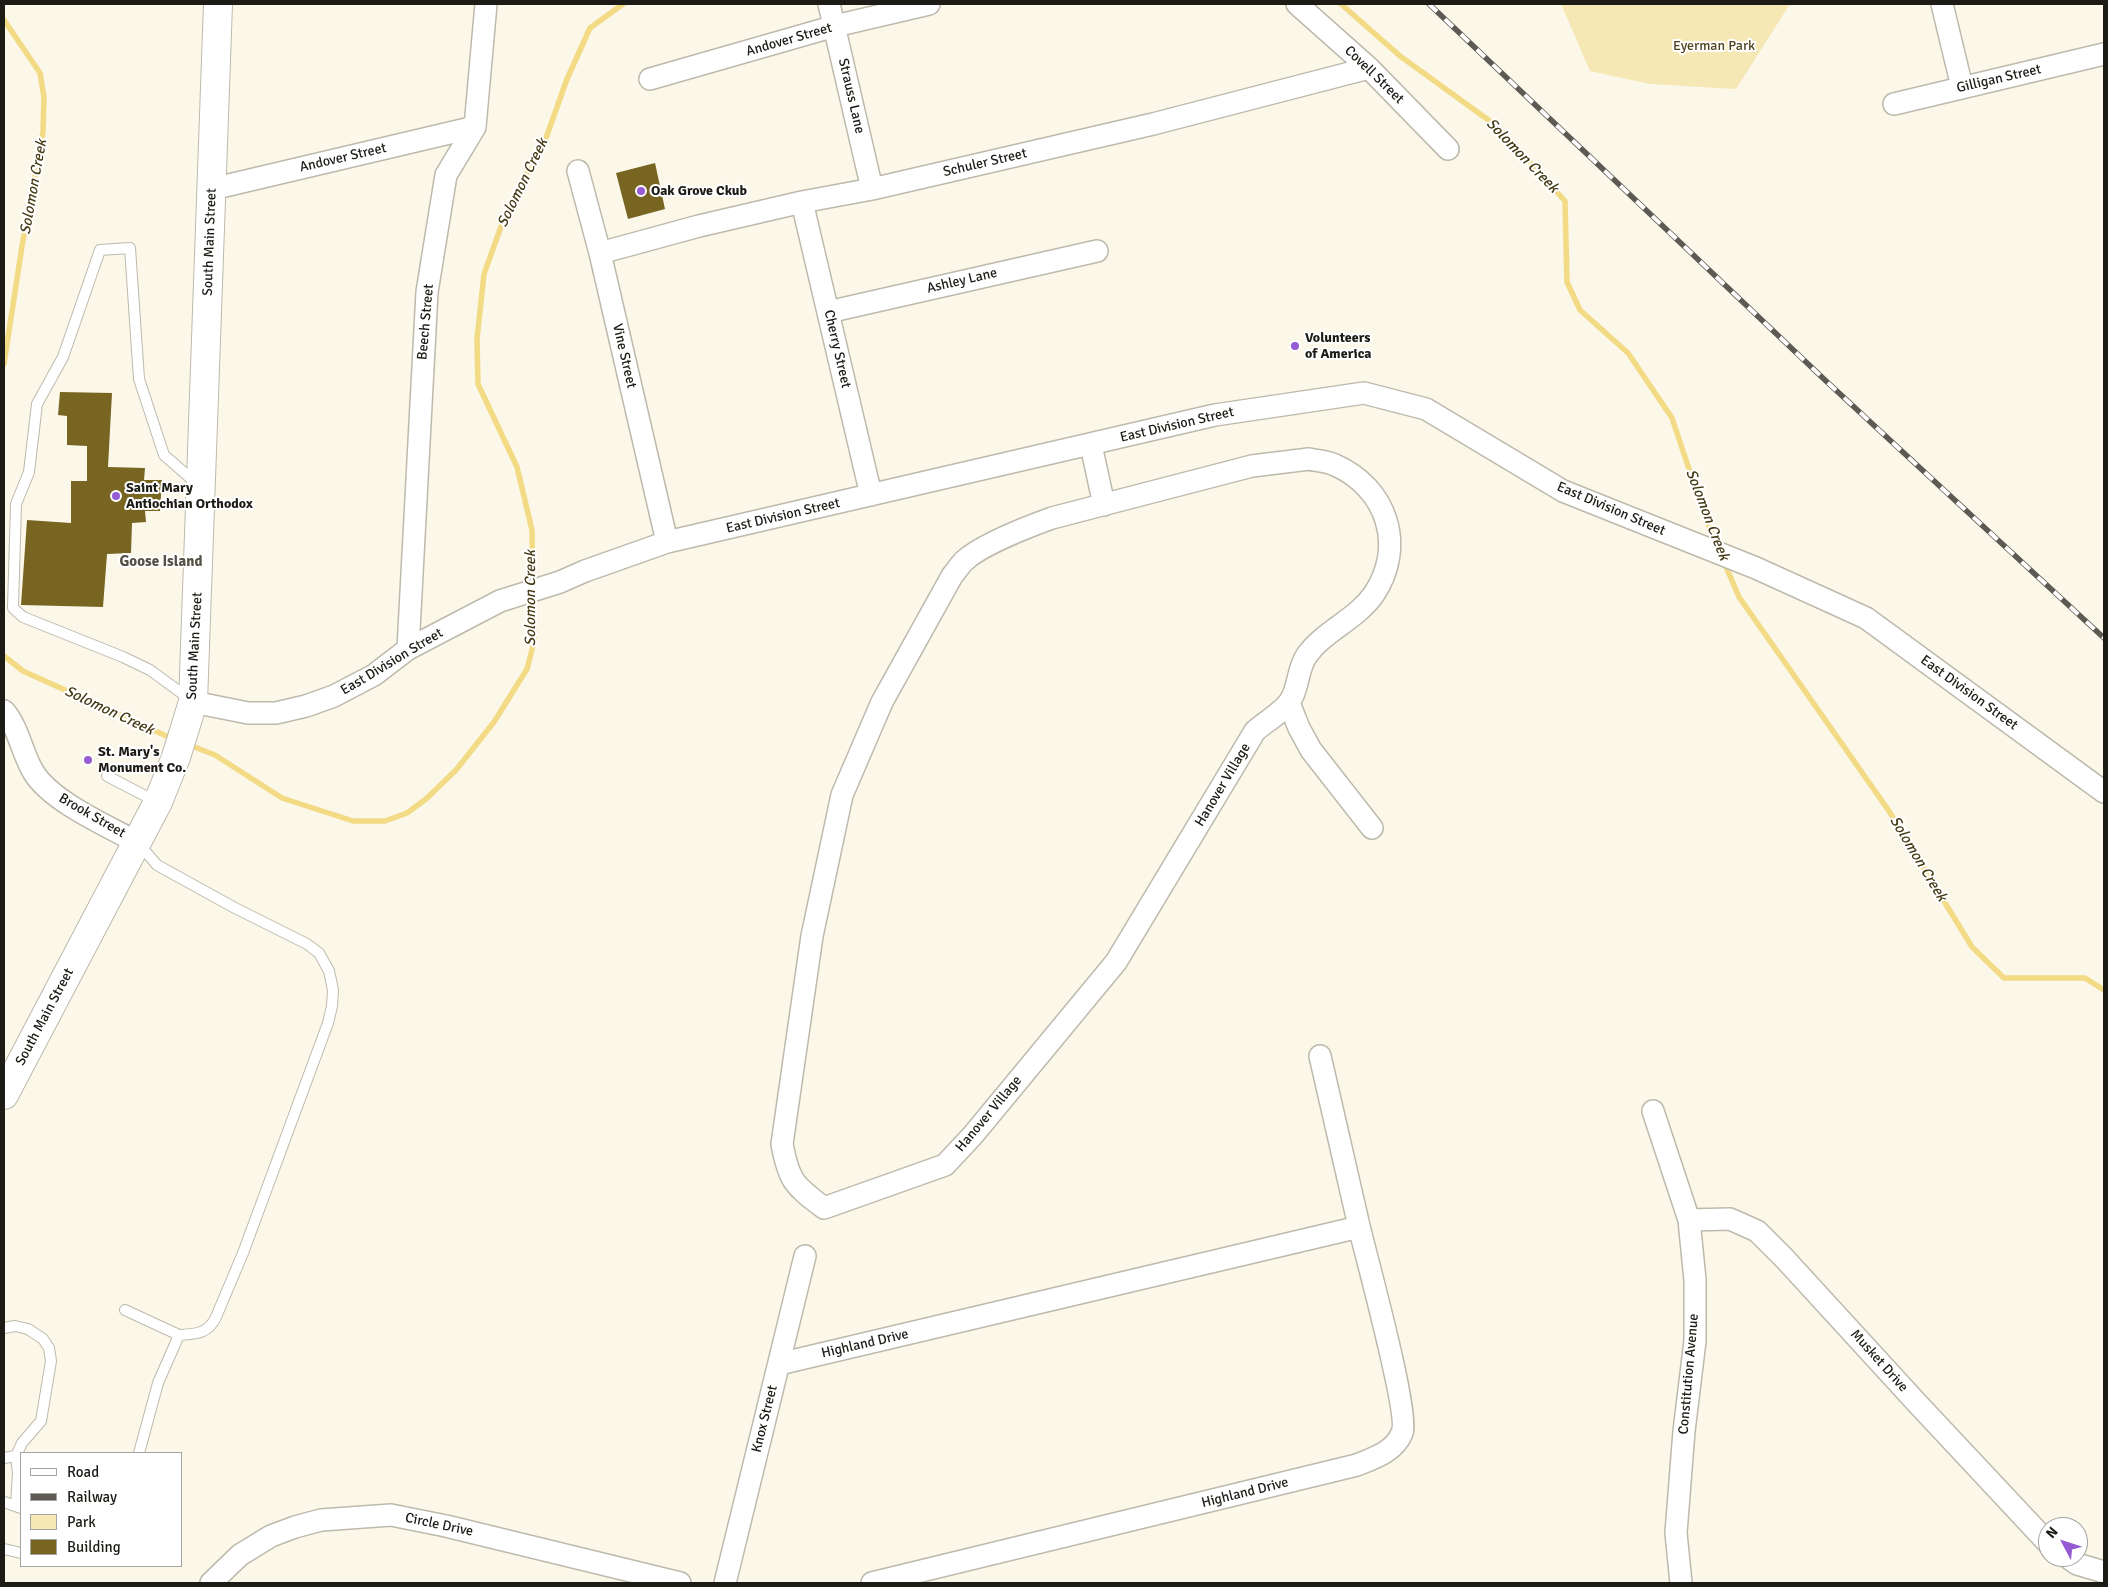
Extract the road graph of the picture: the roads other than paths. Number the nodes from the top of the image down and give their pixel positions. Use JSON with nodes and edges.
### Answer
{"nodes":[{"id":1,"x":218,"y":4,"type":"edge"},
{"id":2,"x":486,"y":4,"type":"edge"},
{"id":3,"x":829,"y":4,"type":"edge"},
{"id":4,"x":929,"y":4,"type":"edge"},
{"id":5,"x":1297,"y":4,"type":"edge"},
{"id":6,"x":1942,"y":4,"type":"edge"},
{"id":7,"x":835,"y":26,"type":"junction"},
{"id":8,"x":2104,"y":54,"type":"edge"},
{"id":9,"x":1370,"y":68,"type":"junction"},
{"id":10,"x":650,"y":79,"type":"dead end"},
{"id":11,"x":1962,"y":87,"type":"junction"},
{"id":12,"x":1894,"y":104,"type":"dead end"},
{"id":13,"x":475,"y":127,"type":"junction"},
{"id":14,"x":1448,"y":150,"type":"dead end"},
{"id":15,"x":578,"y":171,"type":"dead end"},
{"id":16,"x":212,"y":189,"type":"junction"},
{"id":17,"x":872,"y":189,"type":"junction"},
{"id":18,"x":802,"y":202,"type":"junction"},
{"id":19,"x":1097,"y":251,"type":"dead end"},
{"id":20,"x":600,"y":253,"type":"junction"},
{"id":21,"x":828,"y":312,"type":"junction"},
{"id":22,"x":1091,"y":445,"type":"junction"},
{"id":23,"x":201,"y":487,"type":"junction"},
{"id":24,"x":870,"y":495,"type":"junction"},
{"id":25,"x":1104,"y":505,"type":"junction"},
{"id":26,"x":666,"y":542,"type":"junction"},
{"id":27,"x":408,"y":649,"type":"junction"},
{"id":28,"x":194,"y":702,"type":"junction"},
{"id":29,"x":1289,"y":702,"type":"junction"},
{"id":30,"x":4,"y":711,"type":"edge"},
{"id":31,"x":107,"y":776,"type":"dead end"},
{"id":32,"x":2104,"y":792,"type":"edge"},
{"id":33,"x":158,"y":802,"type":"junction"},
{"id":34,"x":1372,"y":828,"type":"dead end"},
{"id":35,"x":138,"y":842,"type":"junction"},
{"id":36,"x":1320,"y":1056,"type":"dead end"},
{"id":37,"x":4,"y":1095,"type":"edge"},
{"id":38,"x":1653,"y":1111,"type":"dead end"},
{"id":39,"x":1689,"y":1220,"type":"junction"},
{"id":40,"x":1359,"y":1227,"type":"junction"},
{"id":41,"x":805,"y":1256,"type":"dead end"},
{"id":42,"x":125,"y":1310,"type":"dead end"},
{"id":43,"x":4,"y":1328,"type":"edge"},
{"id":44,"x":179,"y":1335,"type":"junction"},
{"id":45,"x":778,"y":1364,"type":"junction"},
{"id":46,"x":139,"y":1452,"type":"edge"},
{"id":47,"x":16,"y":1456,"type":"junction"},
{"id":48,"x":4,"y":1458,"type":"edge"},
{"id":49,"x":4,"y":1502,"type":"edge"},
{"id":50,"x":19,"y":1507,"type":"edge"},
{"id":51,"x":2038,"y":1532,"type":"edge"},
{"id":52,"x":4,"y":1549,"type":"edge"},
{"id":53,"x":20,"y":1553,"type":"edge"},
{"id":54,"x":2087,"y":1567,"type":"edge"},
{"id":55,"x":2104,"y":1572,"type":"edge"},
{"id":56,"x":211,"y":1583,"type":"edge"},
{"id":57,"x":680,"y":1583,"type":"edge"},
{"id":58,"x":725,"y":1583,"type":"edge"},
{"id":59,"x":872,"y":1583,"type":"edge"},
{"id":60,"x":1681,"y":1583,"type":"edge"}],
"edges":[{"from":1,"to":16,"type":"main road","name":"South Main Street"},
{"from":2,"to":13,"type":"street","name":"Beech Street"},
{"from":3,"to":7,"type":"street","name":"Strauss Lane"},
{"from":4,"to":7,"type":"street","name":"Andover Street"},
{"from":5,"to":9,"type":"street","name":"Covell Street"},
{"from":6,"to":11,"type":"street"},
{"from":7,"to":10,"type":"street","name":"Andover Street"},
{"from":7,"to":17,"type":"street","name":"Strauss Lane"},
{"from":8,"to":11,"type":"street","name":"Gilligan Street"},
{"from":9,"to":14,"type":"street","name":"Covell Street"},
{"from":9,"to":17,"type":"street","name":"Schuler Street"},
{"from":11,"to":12,"type":"street","name":"Gilligan Street"},
{"from":13,"to":16,"type":"street","name":"Andover Street"},
{"from":13,"to":27,"type":"street","name":"Beech Street"},
{"from":15,"to":20,"type":"street","name":"Vine Street"},
{"from":16,"to":23,"type":"main road","name":"South Main Street"},
{"from":17,"to":18,"type":"street","name":"Schuler Street"},
{"from":18,"to":20,"type":"street","name":"Schuler Street"},
{"from":18,"to":21,"type":"street","name":"Cherry Street"},
{"from":19,"to":21,"type":"street","name":"Ashley Lane"},
{"from":20,"to":26,"type":"street","name":"Vine Street"},
{"from":21,"to":24,"type":"street","name":"Cherry Street"},
{"from":22,"to":24,"type":"street","name":"East Division Street"},
{"from":22,"to":25,"type":"street"},
{"from":22,"to":32,"type":"street","name":"East Division Street"},
{"from":23,"to":28,"type":"main road","name":"South Main Street"},
{"from":23,"to":28,"type":"lane"},
{"from":24,"to":26,"type":"street","name":"East Division Street"},
{"from":25,"to":29,"type":"street","name":"Hanover Village"},
{"from":25,"to":29,"type":"street","name":"Hanover Village"},
{"from":26,"to":27,"type":"street","name":"East Division Street"},
{"from":27,"to":28,"type":"street","name":"East Division Street"},
{"from":28,"to":33,"type":"main road","name":"South Main Street"},
{"from":29,"to":34,"type":"street"},
{"from":30,"to":35,"type":"street","name":"Brook Street"},
{"from":31,"to":33,"type":"lane"},
{"from":33,"to":35,"type":"main road","name":"South Main Street"},
{"from":35,"to":37,"type":"main road","name":"South Main Street"},
{"from":35,"to":44,"type":"lane"},
{"from":36,"to":40,"type":"street","name":"Highland Drive"},
{"from":38,"to":39,"type":"street","name":"Constitution Avenue"},
{"from":39,"to":51,"type":"street","name":"Musket Drive"},
{"from":39,"to":60,"type":"street","name":"Constitution Avenue"},
{"from":40,"to":45,"type":"street","name":"Highland Drive"},
{"from":40,"to":59,"type":"street","name":"Highland Drive"},
{"from":41,"to":45,"type":"street","name":"Knox Street"},
{"from":42,"to":44,"type":"lane"},
{"from":43,"to":47,"type":"lane"},
{"from":44,"to":46,"type":"lane"},
{"from":45,"to":58,"type":"street","name":"Knox Street"},
{"from":47,"to":48,"type":"lane"},
{"from":47,"to":50,"type":"lane"},
{"from":49,"to":50,"type":"lane"},
{"from":52,"to":53,"type":"lane"},
{"from":54,"to":55,"type":"street"},
{"from":56,"to":57,"type":"street","name":"Circle Drive"}]}
